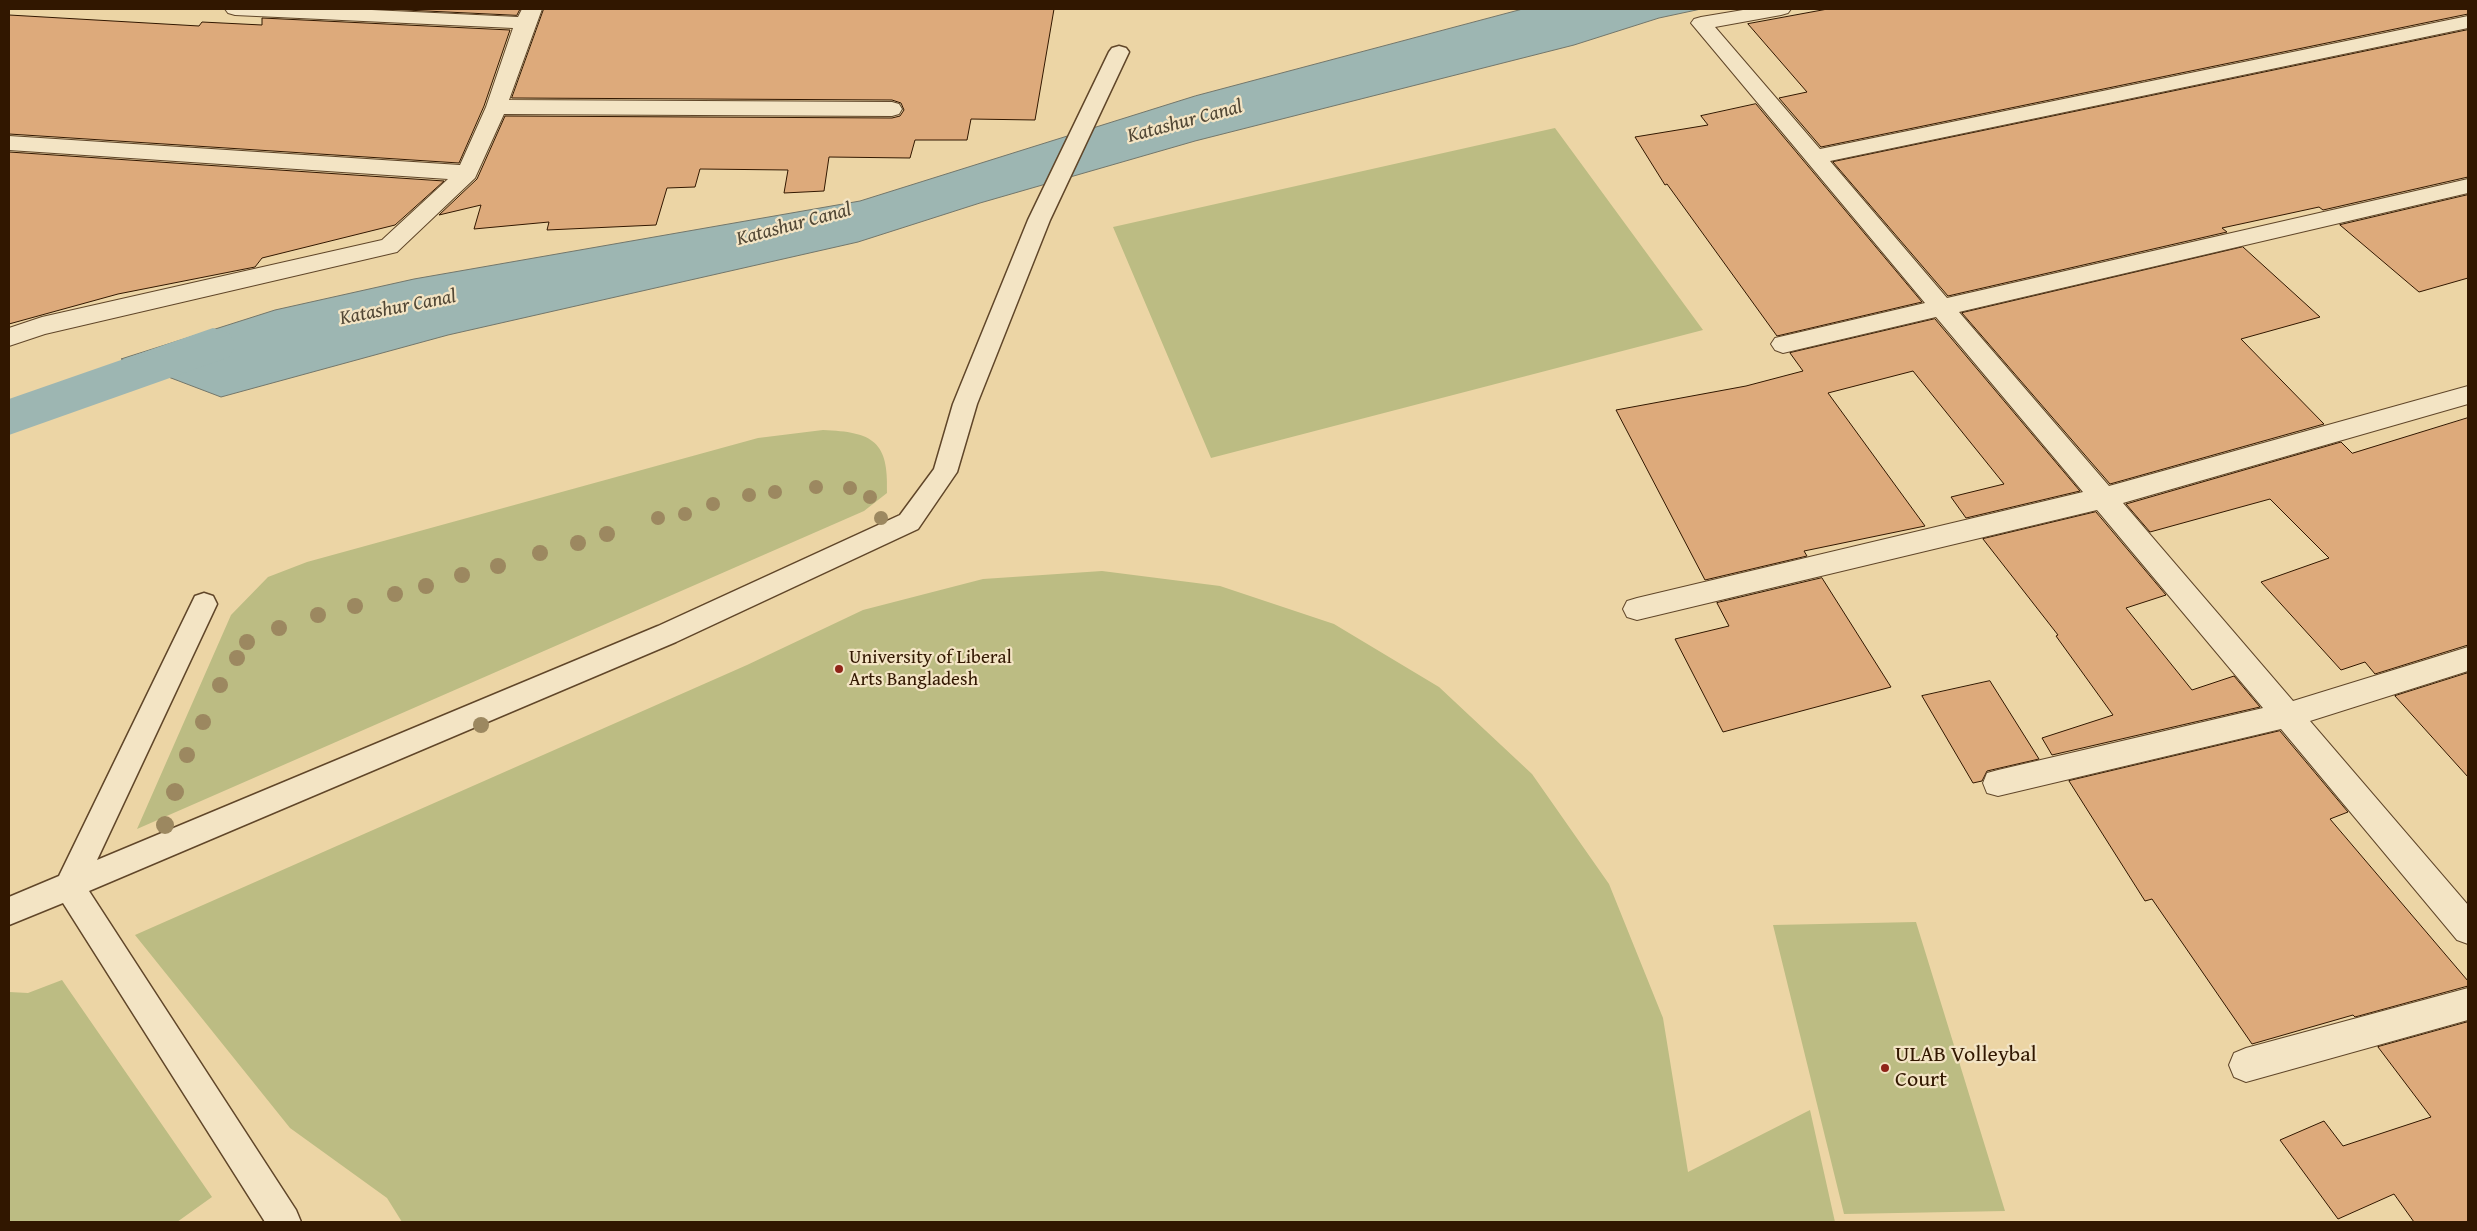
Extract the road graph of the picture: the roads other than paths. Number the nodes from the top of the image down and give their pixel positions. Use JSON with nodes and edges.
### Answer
{"nodes":[{"id":1,"x":235,"y":9,"type":"edge"},
{"id":2,"x":1781,"y":9,"type":"edge"},
{"id":3,"x":529,"y":16,"type":"edge"},
{"id":4,"x":2468,"y":22,"type":"edge"},
{"id":5,"x":1119,"y":52,"type":"dead end"},
{"id":6,"x":496,"y":107,"type":"junction"},
{"id":7,"x":892,"y":109,"type":"dead end"},
{"id":8,"x":9,"y":143,"type":"edge"},
{"id":9,"x":1815,"y":157,"type":"junction"},
{"id":10,"x":466,"y":173,"type":"junction"},
{"id":11,"x":2468,"y":186,"type":"edge"},
{"id":12,"x":1942,"y":307,"type":"junction"},
{"id":13,"x":9,"y":337,"type":"edge"},
{"id":14,"x":1783,"y":344,"type":"dead end"},
{"id":15,"x":2468,"y":395,"type":"edge"},
{"id":16,"x":2103,"y":498,"type":"junction"},
{"id":17,"x":204,"y":604,"type":"dead end"},
{"id":18,"x":1637,"y":609,"type":"dead end"},
{"id":19,"x":2468,"y":659,"type":"edge"},
{"id":20,"x":2287,"y":715,"type":"junction"},
{"id":21,"x":1998,"y":783,"type":"dead end"},
{"id":22,"x":69,"y":886,"type":"junction"},
{"id":23,"x":9,"y":911,"type":"edge"},
{"id":24,"x":2468,"y":929,"type":"edge"},
{"id":25,"x":2468,"y":1004,"type":"edge"},
{"id":26,"x":2246,"y":1065,"type":"dead end"},
{"id":27,"x":284,"y":1222,"type":"edge"}],
"edges":[{"from":1,"to":3,"type":"street"},
{"from":2,"to":9,"type":"street"},
{"from":3,"to":6,"type":"street"},
{"from":4,"to":9,"type":"street"},
{"from":5,"to":22,"type":"lane"},
{"from":6,"to":7,"type":"street"},
{"from":6,"to":10,"type":"street"},
{"from":8,"to":10,"type":"street"},
{"from":9,"to":12,"type":"street"},
{"from":10,"to":13,"type":"street"},
{"from":11,"to":12,"type":"street"},
{"from":12,"to":14,"type":"street"},
{"from":12,"to":16,"type":"street"},
{"from":15,"to":16,"type":"street"},
{"from":16,"to":18,"type":"street"},
{"from":16,"to":20,"type":"street"},
{"from":17,"to":22,"type":"lane"},
{"from":19,"to":20,"type":"street"},
{"from":20,"to":21,"type":"street"},
{"from":20,"to":24,"type":"street"},
{"from":22,"to":23,"type":"lane"},
{"from":22,"to":27,"type":"lane"},
{"from":25,"to":26,"type":"street"}]}
